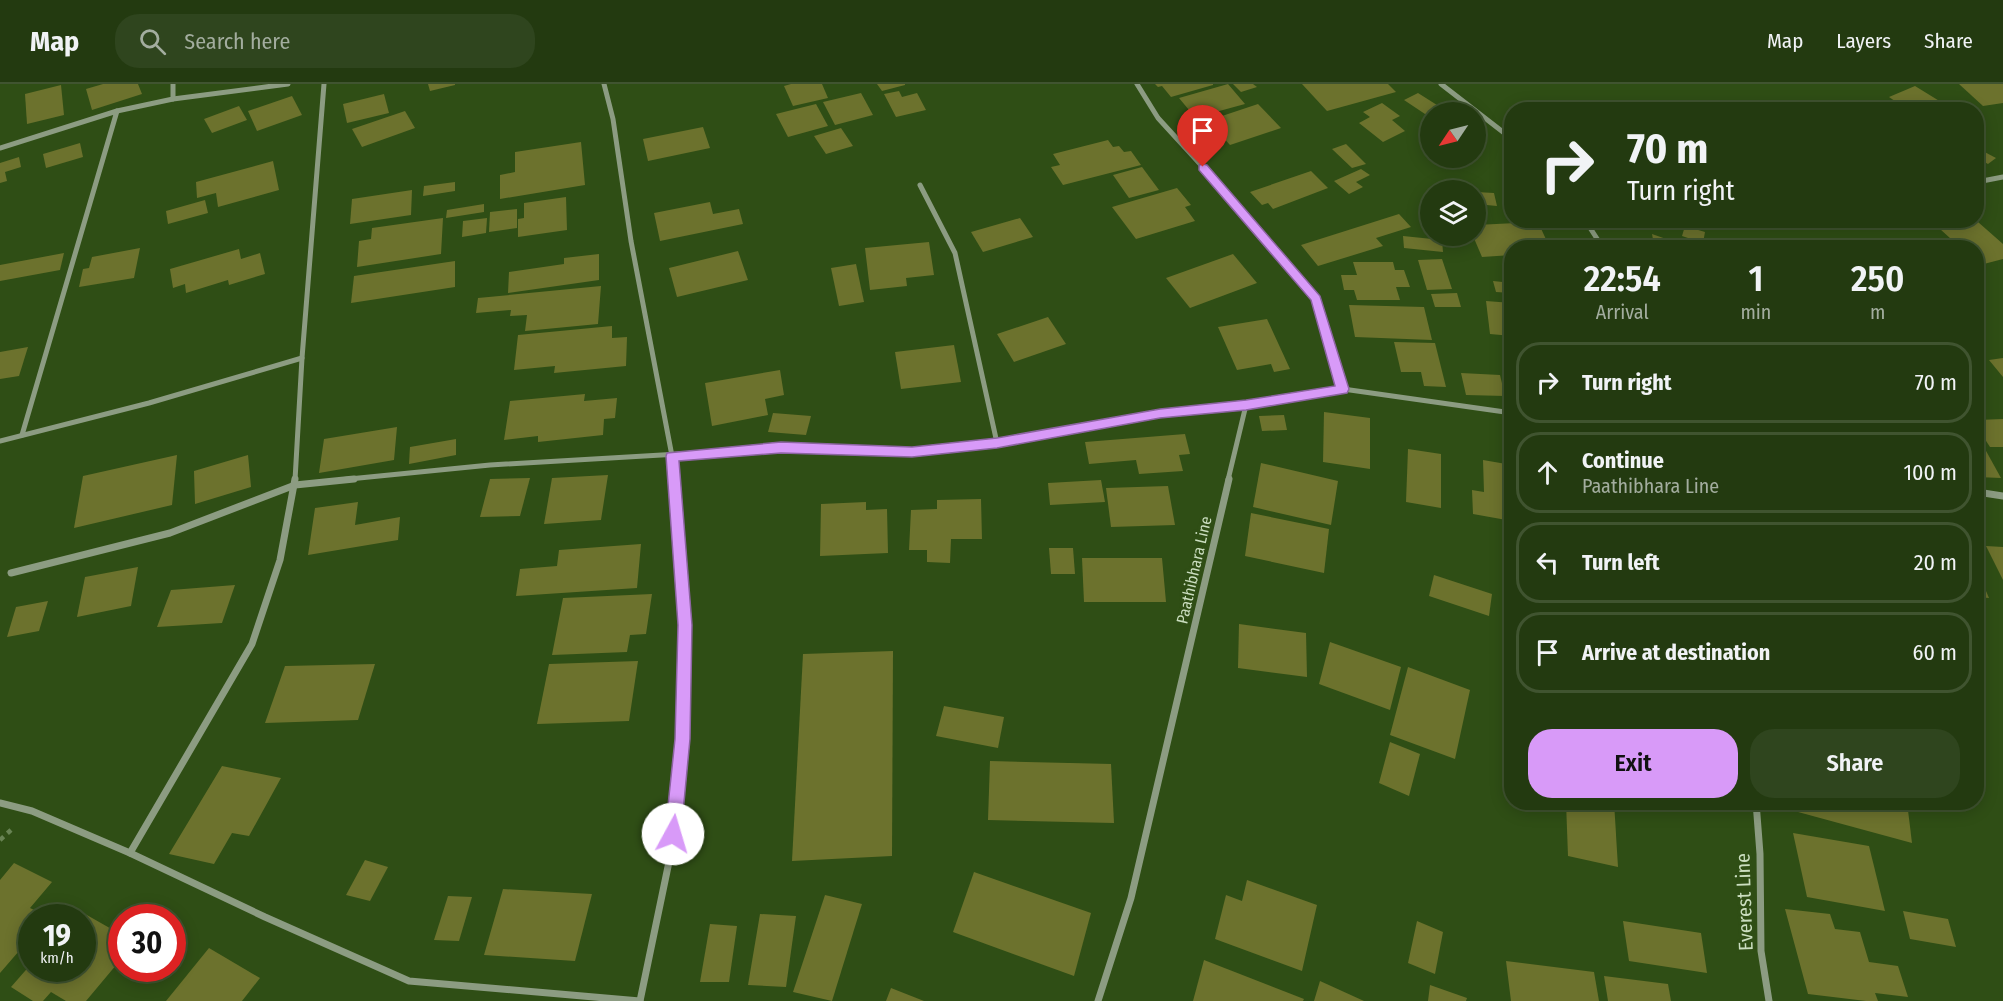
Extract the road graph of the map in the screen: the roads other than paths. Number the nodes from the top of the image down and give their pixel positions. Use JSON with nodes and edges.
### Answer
{"nodes":[{"id":1,"x":172,"y":84,"type":"edge"},
{"id":2,"x":288,"y":84,"type":"edge"},
{"id":3,"x":324,"y":84,"type":"edge"},
{"id":4,"x":604,"y":84,"type":"edge"},
{"id":5,"x":1137,"y":84,"type":"edge"},
{"id":6,"x":1441,"y":84,"type":"edge"},
{"id":7,"x":173,"y":99,"type":"junction"},
{"id":8,"x":117,"y":111,"type":"junction"},
{"id":9,"x":1504,"y":133,"type":"edge"},
{"id":10,"x":0,"y":148,"type":"edge"},
{"id":11,"x":2003,"y":177,"type":"edge"},
{"id":12,"x":1984,"y":181,"type":"edge"},
{"id":13,"x":920,"y":185,"type":"dead end"},
{"id":14,"x":302,"y":358,"type":"junction"},
{"id":15,"x":1343,"y":389,"type":"junction"},
{"id":16,"x":1246,"y":405,"type":"junction"},
{"id":17,"x":1504,"y":412,"type":"edge"},
{"id":18,"x":22,"y":435,"type":"junction"},
{"id":19,"x":0,"y":441,"type":"edge"},
{"id":20,"x":997,"y":443,"type":"junction"},
{"id":21,"x":672,"y":456,"type":"junction"},
{"id":22,"x":295,"y":485,"type":"junction"},
{"id":23,"x":1984,"y":493,"type":"edge"},
{"id":24,"x":2003,"y":496,"type":"edge"},
{"id":25,"x":11,"y":573,"type":"dead end"},
{"id":26,"x":0,"y":803,"type":"edge"},
{"id":27,"x":1757,"y":810,"type":"edge"},
{"id":28,"x":130,"y":853,"type":"junction"},
{"id":29,"x":640,"y":1001,"type":"edge"},
{"id":30,"x":1098,"y":1001,"type":"edge"},
{"id":31,"x":1769,"y":1001,"type":"edge"}],
"edges":[{"from":1,"to":7,"type":"street"},
{"from":2,"to":7,"type":"street"},
{"from":3,"to":14,"type":"street"},
{"from":4,"to":21,"type":"street"},
{"from":5,"to":15,"type":"street"},
{"from":6,"to":9,"type":"street"},
{"from":7,"to":8,"type":"street"},
{"from":8,"to":10,"type":"street"},
{"from":8,"to":18,"type":"street"},
{"from":11,"to":12,"type":"street"},
{"from":13,"to":20,"type":"street"},
{"from":14,"to":18,"type":"street"},
{"from":14,"to":22,"type":"street"},
{"from":15,"to":16,"type":"street"},
{"from":15,"to":17,"type":"street"},
{"from":16,"to":20,"type":"street"},
{"from":16,"to":30,"type":"street","name":"Paathibhara Line"},
{"from":18,"to":19,"type":"street"},
{"from":20,"to":21,"type":"street"},
{"from":21,"to":22,"type":"street"},
{"from":21,"to":29,"type":"street"},
{"from":22,"to":25,"type":"street"},
{"from":22,"to":28,"type":"street"},
{"from":23,"to":24,"type":"street"},
{"from":26,"to":28,"type":"street"},
{"from":27,"to":31,"type":"street","name":"Everest Line"},
{"from":28,"to":29,"type":"street"}]}
